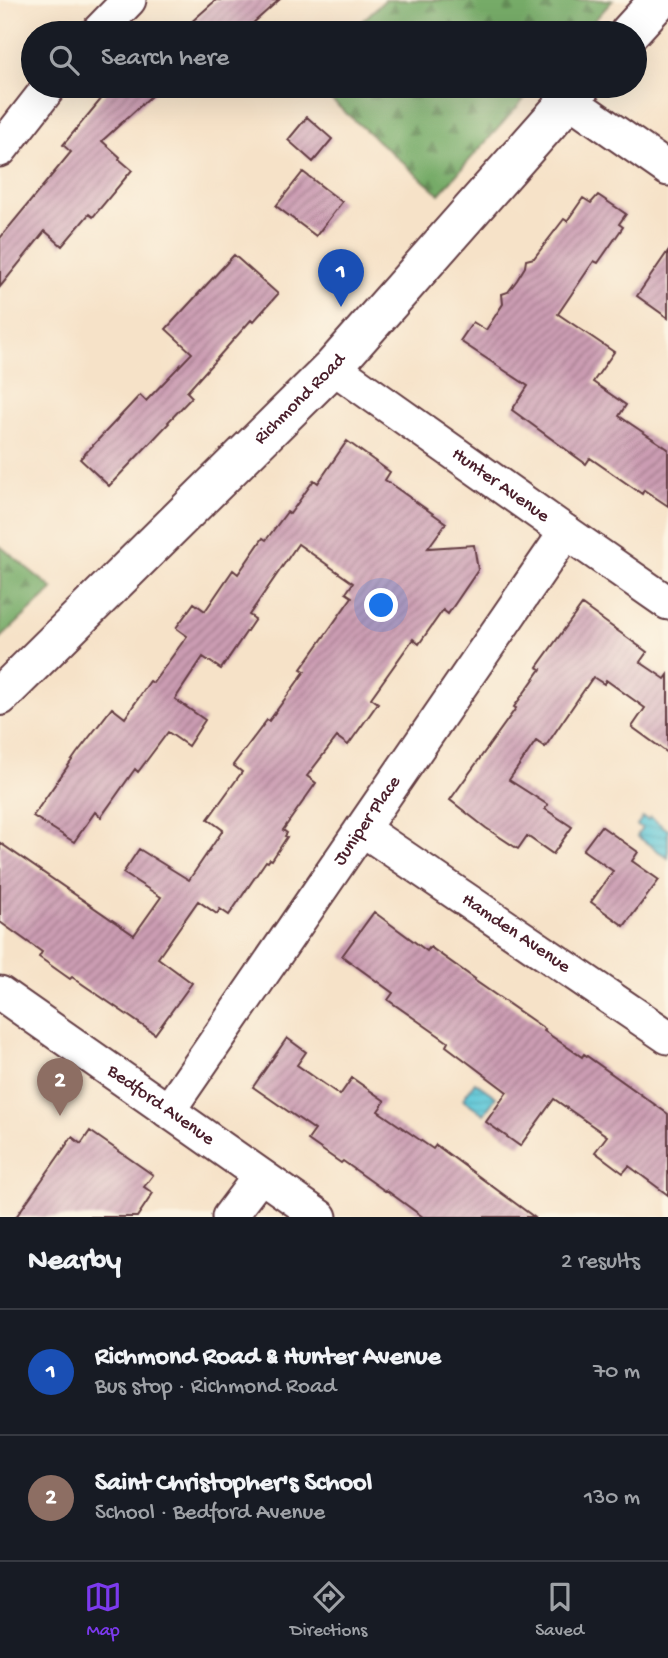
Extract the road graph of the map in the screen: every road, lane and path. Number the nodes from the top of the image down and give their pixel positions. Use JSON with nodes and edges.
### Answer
{"nodes":[{"id":1,"x":129,"y":0,"type":"edge"},
{"id":2,"x":659,"y":0,"type":"edge"},
{"id":3,"x":109,"y":21,"type":"edge"},
{"id":4,"x":640,"y":21,"type":"edge"},
{"id":5,"x":41,"y":98,"type":"edge"},
{"id":6,"x":571,"y":98,"type":"edge"},
{"id":7,"x":581,"y":98,"type":"edge"},
{"id":8,"x":0,"y":150,"type":"edge"},
{"id":9,"x":668,"y":169,"type":"edge"},
{"id":10,"x":334,"y":367,"type":"junction"},
{"id":11,"x":566,"y":532,"type":"junction"},
{"id":12,"x":668,"y":603,"type":"edge"},
{"id":13,"x":0,"y":696,"type":"edge"},
{"id":14,"x":362,"y":829,"type":"junction"},
{"id":15,"x":0,"y":993,"type":"edge"},
{"id":16,"x":668,"y":1037,"type":"edge"},
{"id":17,"x":168,"y":1111,"type":"junction"},
{"id":18,"x":260,"y":1176,"type":"junction"},
{"id":19,"x":229,"y":1217,"type":"edge"},
{"id":20,"x":320,"y":1217,"type":"edge"}],
"edges":[{"from":1,"to":3,"type":"street"},
{"from":2,"to":4,"type":"main road"},
{"from":5,"to":8,"type":"street"},
{"from":6,"to":10,"type":"main road","name":"Richmond Road"},
{"from":7,"to":9,"type":"street"},
{"from":10,"to":11,"type":"street","name":"Hunter Avenue"},
{"from":10,"to":13,"type":"main road","name":"Richmond Road"},
{"from":11,"to":12,"type":"street","name":"Hunter Avenue"},
{"from":11,"to":14,"type":"street","name":"Juniper Place"},
{"from":14,"to":16,"type":"street","name":"Hamden Avenue"},
{"from":14,"to":17,"type":"street","name":"Juniper Place"},
{"from":15,"to":17,"type":"street","name":"Bedford Avenue"},
{"from":17,"to":18,"type":"street","name":"Bedford Avenue"},
{"from":18,"to":19,"type":"street"},
{"from":18,"to":20,"type":"street","name":"Bedford Avenue"}]}
